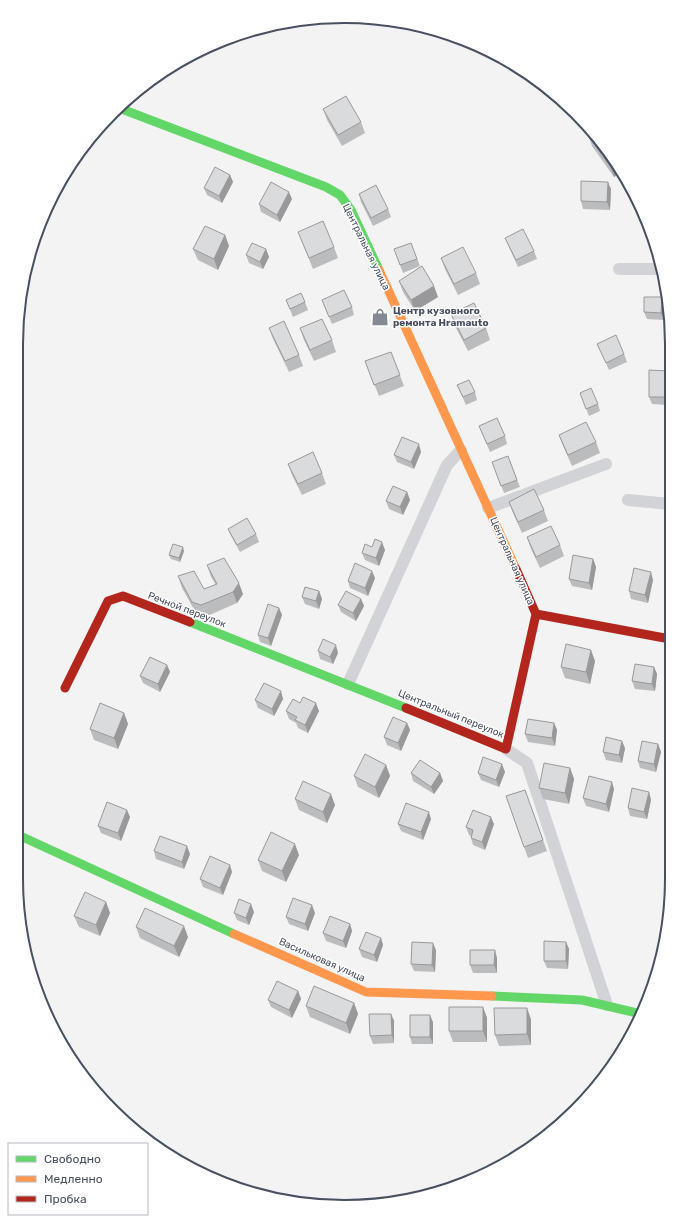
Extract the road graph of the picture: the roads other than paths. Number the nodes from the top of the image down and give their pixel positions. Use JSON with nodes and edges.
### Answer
{"nodes":[{"id":1,"x":124,"y":110,"type":"edge"},
{"id":2,"x":619,"y":269,"type":"dead end"},
{"id":3,"x":656,"y":269,"type":"edge"},
{"id":4,"x":461,"y":450,"type":"junction"},
{"id":5,"x":606,"y":464,"type":"dead end"},
{"id":6,"x":628,"y":500,"type":"dead end"},
{"id":7,"x":665,"y":504,"type":"edge"},
{"id":8,"x":488,"y":508,"type":"junction"},
{"id":9,"x":536,"y":614,"type":"junction"},
{"id":10,"x":665,"y":638,"type":"edge"},
{"id":11,"x":348,"y":684,"type":"junction"},
{"id":12,"x":65,"y":688,"type":"dead end"},
{"id":13,"x":506,"y":749,"type":"junction"},
{"id":14,"x":23,"y":837,"type":"edge"},
{"id":15,"x":607,"y":1005,"type":"junction"},
{"id":16,"x":636,"y":1013,"type":"edge"}],
"edges":[{"from":1,"to":4,"type":"street","name":"Центральная улица"},
{"from":2,"to":3,"type":"street"},
{"from":4,"to":8,"type":"street","name":"Центральная улица"},
{"from":4,"to":11,"type":"street"},
{"from":5,"to":8,"type":"street"},
{"from":6,"to":7,"type":"street"},
{"from":8,"to":9,"type":"street","name":"Центральная улица"},
{"from":9,"to":10,"type":"street","name":"Центральная улица"},
{"from":9,"to":13,"type":"street","name":"Центральный переулок"},
{"from":11,"to":12,"type":"street","name":"Речной переулок"},
{"from":11,"to":13,"type":"street","name":"Центральный переулок"},
{"from":13,"to":15,"type":"street"},
{"from":14,"to":15,"type":"street","name":"Васильковая улица"},
{"from":15,"to":16,"type":"street","name":"Васильковая улица"}]}
